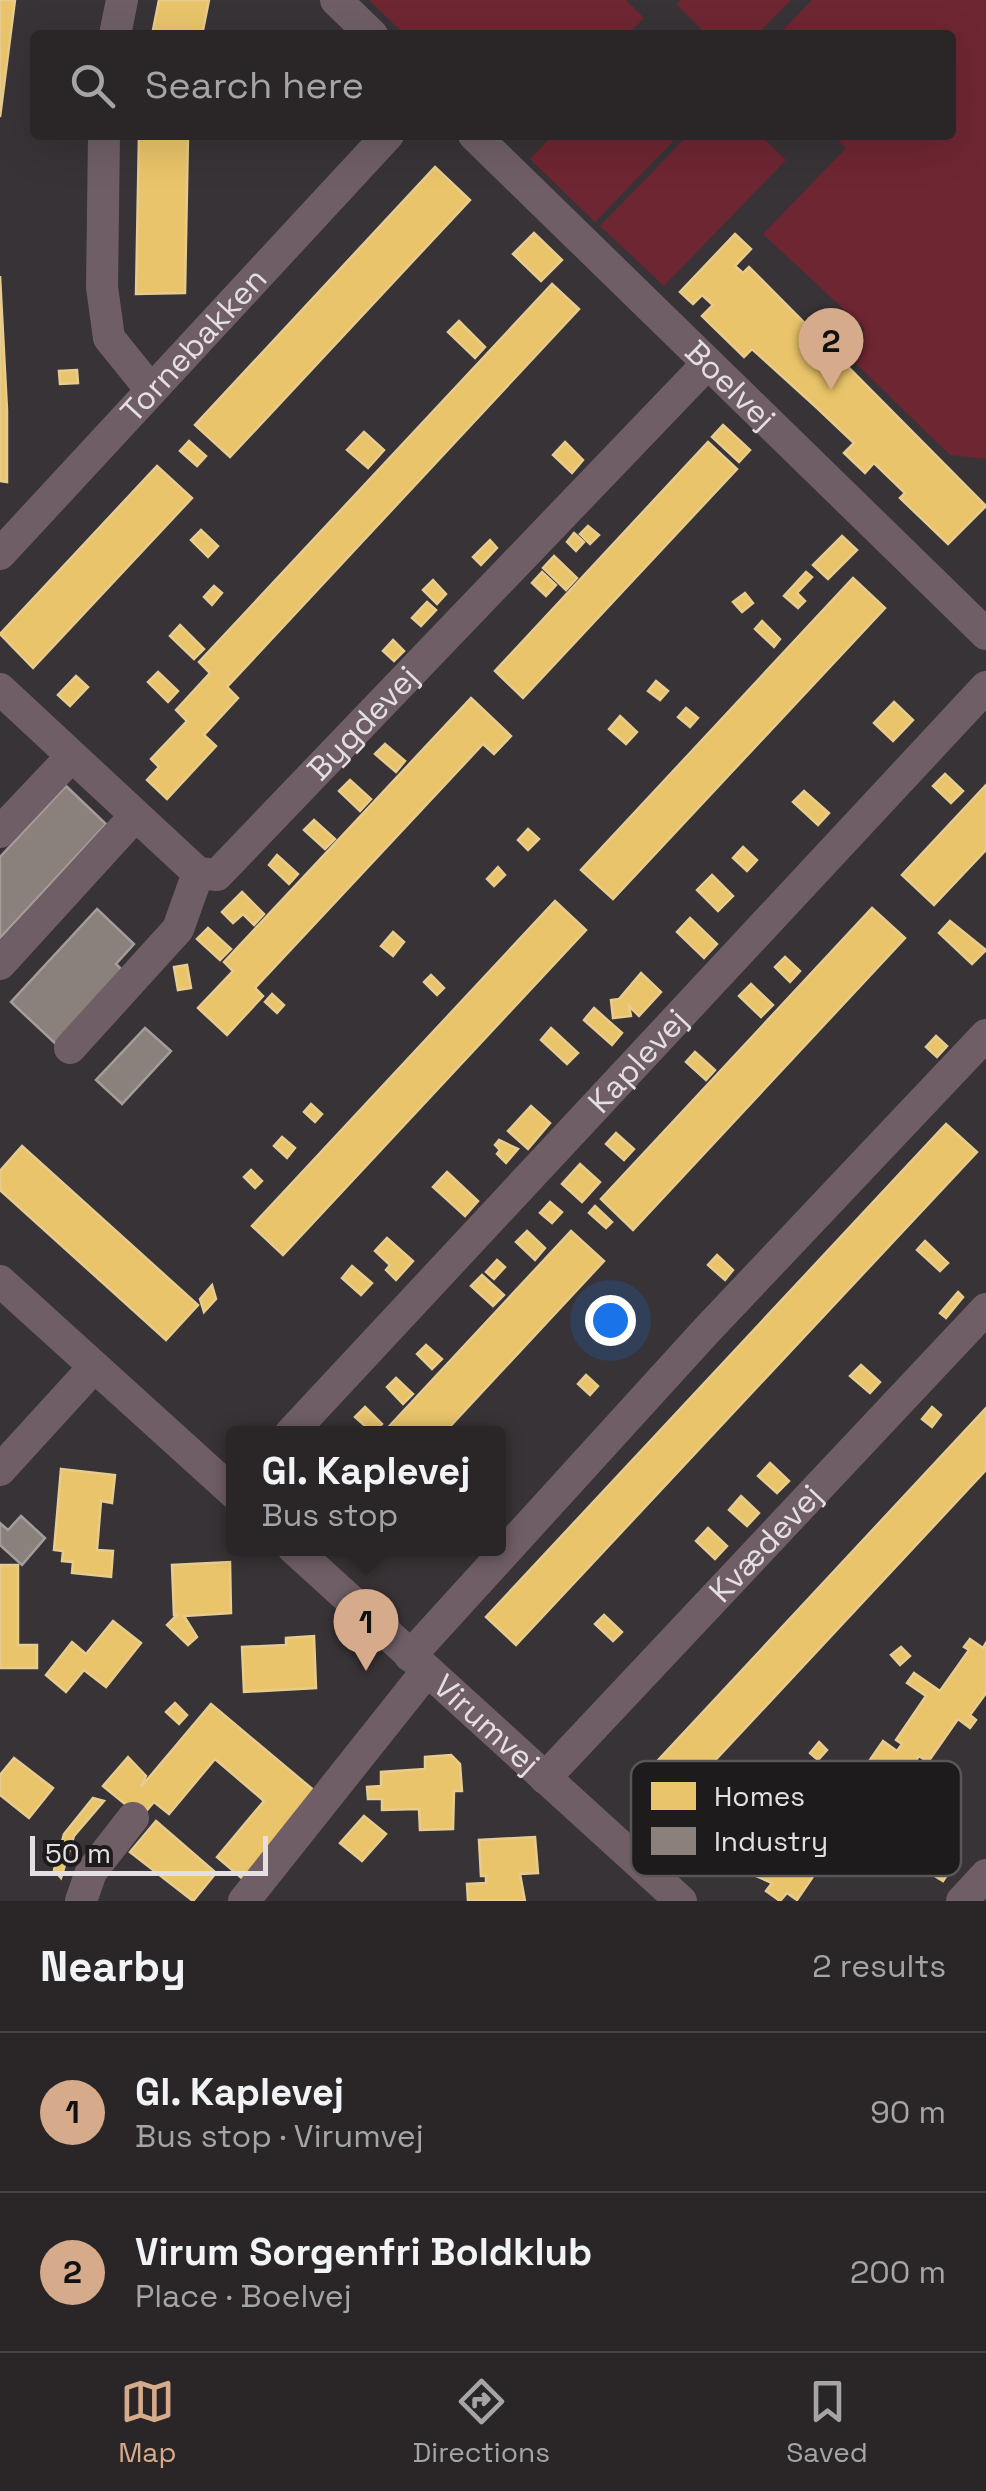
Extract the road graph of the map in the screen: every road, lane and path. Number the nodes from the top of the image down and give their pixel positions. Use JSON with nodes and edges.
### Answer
{"nodes":[{"id":1,"x":122,"y":0,"type":"edge"},
{"id":2,"x":336,"y":0,"type":"edge"},
{"id":3,"x":117,"y":30,"type":"edge"},
{"id":4,"x":367,"y":30,"type":"edge"},
{"id":5,"x":104,"y":140,"type":"edge"},
{"id":6,"x":383,"y":140,"type":"edge"},
{"id":7,"x":479,"y":140,"type":"edge"},
{"id":8,"x":708,"y":363,"type":"junction"},
{"id":9,"x":152,"y":390,"type":"junction"},
{"id":10,"x":0,"y":554,"type":"edge"},
{"id":11,"x":986,"y":634,"type":"edge"},
{"id":12,"x":986,"y":687,"type":"edge"},
{"id":13,"x":0,"y":689,"type":"edge"},
{"id":14,"x":72,"y":756,"type":"junction"},
{"id":15,"x":134,"y":816,"type":"junction"},
{"id":16,"x":0,"y":832,"type":"edge"},
{"id":17,"x":198,"y":873,"type":"junction"},
{"id":18,"x":0,"y":964,"type":"edge"},
{"id":19,"x":70,"y":1048,"type":"dead end"},
{"id":20,"x":981,"y":1051,"type":"edge"},
{"id":21,"x":0,"y":1280,"type":"edge"},
{"id":22,"x":986,"y":1309,"type":"edge"},
{"id":23,"x":94,"y":1366,"type":"junction"},
{"id":24,"x":297,"y":1426,"type":"edge"},
{"id":25,"x":0,"y":1470,"type":"edge"},
{"id":26,"x":226,"y":1486,"type":"edge"},
{"id":27,"x":303,"y":1556,"type":"edge"},
{"id":28,"x":418,"y":1664,"type":"junction"},
{"id":29,"x":545,"y":1778,"type":"junction"},
{"id":30,"x":133,"y":1818,"type":"dead end"},
{"id":31,"x":631,"y":1856,"type":"edge"},
{"id":32,"x":653,"y":1876,"type":"edge"},
{"id":33,"x":986,"y":1876,"type":"edge"},
{"id":34,"x":80,"y":1901,"type":"edge"},
{"id":35,"x":244,"y":1901,"type":"edge"},
{"id":36,"x":681,"y":1901,"type":"edge"},
{"id":37,"x":962,"y":1901,"type":"edge"}],
"edges":[{"from":1,"to":3,"type":"street"},
{"from":2,"to":4,"type":"street"},
{"from":5,"to":9,"type":"street"},
{"from":6,"to":9,"type":"street","name":"Tornebakken"},
{"from":7,"to":8,"type":"street","name":"Boelvej"},
{"from":8,"to":11,"type":"street","name":"Boelvej"},
{"from":8,"to":17,"type":"street","name":"Bygdevej"},
{"from":9,"to":10,"type":"street","name":"Tornebakken"},
{"from":12,"to":24,"type":"street","name":"Kaplevej"},
{"from":13,"to":14,"type":"street"},
{"from":14,"to":15,"type":"street"},
{"from":14,"to":16,"type":"street"},
{"from":15,"to":17,"type":"street"},
{"from":15,"to":18,"type":"street"},
{"from":17,"to":19,"type":"street"},
{"from":20,"to":28,"type":"street"},
{"from":21,"to":23,"type":"street"},
{"from":22,"to":29,"type":"street","name":"Kvædevej"},
{"from":23,"to":25,"type":"street"},
{"from":23,"to":26,"type":"street"},
{"from":27,"to":28,"type":"street","name":"Virumvej"},
{"from":28,"to":29,"type":"street","name":"Virumvej"},
{"from":28,"to":35,"type":"street"},
{"from":29,"to":31,"type":"street","name":"Virumvej"},
{"from":30,"to":34,"type":"street"},
{"from":32,"to":36,"type":"street","name":"Virumvej"},
{"from":33,"to":37,"type":"street"}]}
